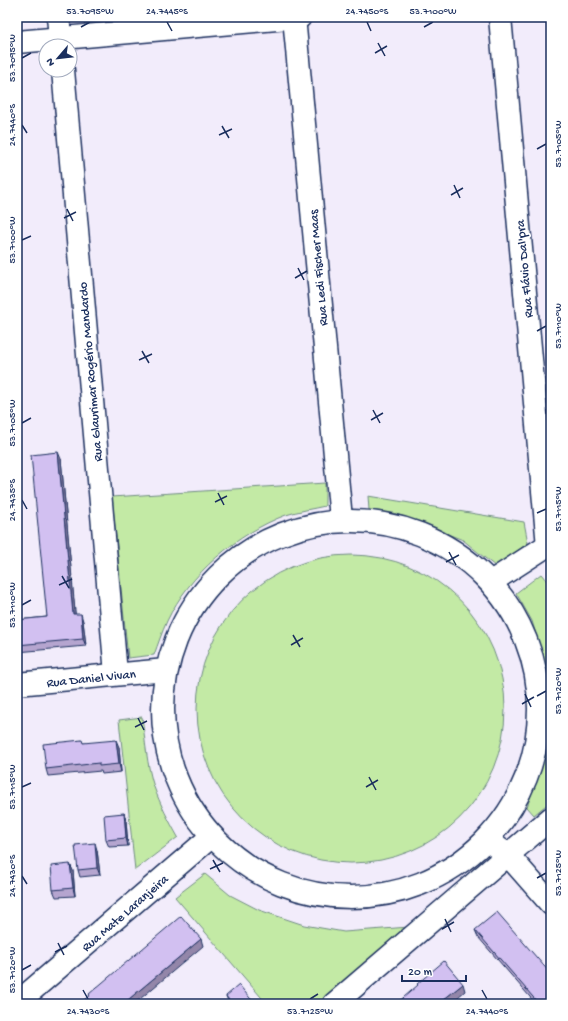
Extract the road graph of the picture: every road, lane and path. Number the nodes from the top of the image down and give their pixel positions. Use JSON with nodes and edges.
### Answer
{"nodes":[{"id":1,"x":58,"y":17,"type":"edge"},
{"id":2,"x":294,"y":17,"type":"edge"},
{"id":3,"x":300,"y":17,"type":"edge"},
{"id":4,"x":500,"y":17,"type":"edge"},
{"id":5,"x":60,"y":38,"type":"edge"},
{"id":6,"x":78,"y":40,"type":"edge"},
{"id":7,"x":17,"y":42,"type":"edge"},
{"id":8,"x":38,"y":42,"type":"edge"},
{"id":9,"x":64,"y":78,"type":"edge"},
{"id":10,"x":341,"y":519,"type":"junction"},
{"id":11,"x":550,"y":545,"type":"edge"},
{"id":12,"x":491,"y":582,"type":"junction"},
{"id":13,"x":166,"y":670,"type":"junction"},
{"id":14,"x":116,"y":674,"type":"junction"},
{"id":15,"x":17,"y":684,"type":"edge"},
{"id":16,"x":551,"y":818,"type":"edge"},
{"id":17,"x":212,"y":836,"type":"junction"},
{"id":18,"x":487,"y":840,"type":"junction"},
{"id":19,"x":508,"y":855,"type":"junction"},
{"id":20,"x":551,"y":904,"type":"edge"},
{"id":21,"x":17,"y":1003,"type":"edge"},
{"id":22,"x":334,"y":1004,"type":"edge"}],
"edges":[{"from":1,"to":5,"type":"street"},
{"from":2,"to":3,"type":"street"},
{"from":2,"to":6,"type":"street"},
{"from":2,"to":10,"type":"street","name":"Rua Ledi Fischer Maas"},
{"from":4,"to":11,"type":"street","name":"Rua Flávio Dal'pra"},
{"from":7,"to":8,"type":"street"},
{"from":9,"to":14,"type":"street","name":"Rua Glaurimar Rogério Mandardo"},
{"from":10,"to":12,"type":"street"},
{"from":10,"to":13,"type":"street"},
{"from":11,"to":12,"type":"street"},
{"from":12,"to":18,"type":"street"},
{"from":13,"to":14,"type":"street","name":"Rua Daniel Vivan"},
{"from":13,"to":17,"type":"street"},
{"from":14,"to":15,"type":"street","name":"Rua Daniel Vivan"},
{"from":16,"to":19,"type":"street"},
{"from":17,"to":18,"type":"street"},
{"from":17,"to":21,"type":"street","name":"Rua Mate Laranjeira"},
{"from":18,"to":19,"type":"street"},
{"from":19,"to":20,"type":"street"},
{"from":19,"to":22,"type":"street"}]}
